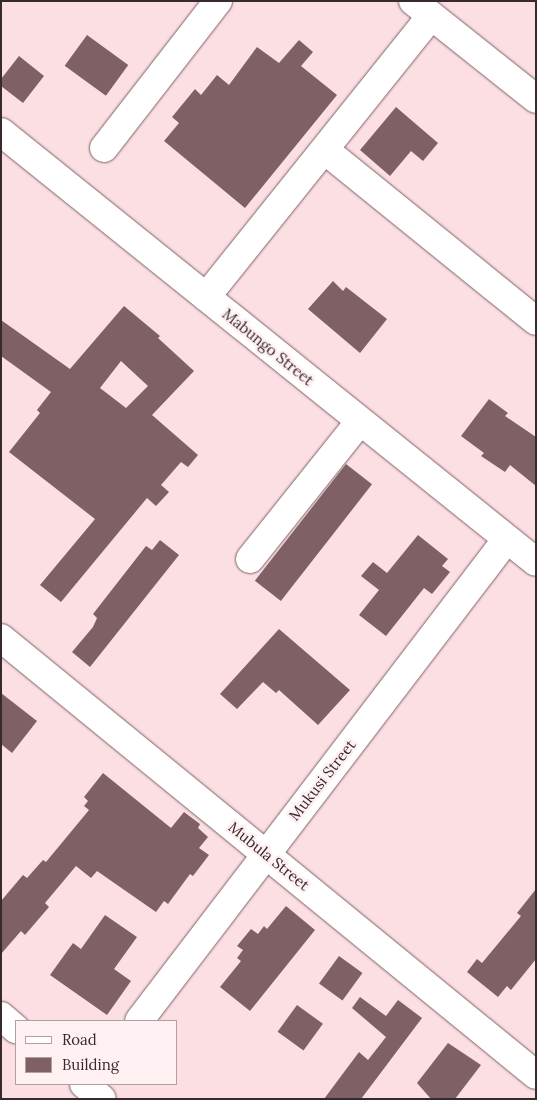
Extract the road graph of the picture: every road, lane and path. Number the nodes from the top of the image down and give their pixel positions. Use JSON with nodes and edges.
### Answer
{"nodes":[{"id":1,"x":218,"y":1,"type":"edge"},
{"id":2,"x":422,"y":8,"type":"edge"},
{"id":3,"x":536,"y":100,"type":"edge"},
{"id":4,"x":1,"y":132,"type":"edge"},
{"id":5,"x":104,"y":148,"type":"dead end"},
{"id":6,"x":326,"y":152,"type":"junction"},
{"id":7,"x":206,"y":297,"type":"junction"},
{"id":8,"x":536,"y":321,"type":"edge"},
{"id":9,"x":360,"y":420,"type":"junction"},
{"id":10,"x":507,"y":539,"type":"junction"},
{"id":11,"x":250,"y":558,"type":"dead end"},
{"id":12,"x":536,"y":562,"type":"edge"},
{"id":13,"x":1,"y":638,"type":"edge"},
{"id":14,"x":266,"y":853,"type":"junction"},
{"id":15,"x":1,"y":1016,"type":"edge"},
{"id":16,"x":140,"y":1020,"type":"edge"},
{"id":17,"x":15,"y":1028,"type":"edge"},
{"id":18,"x":536,"y":1075,"type":"edge"}],
"edges":[{"from":1,"to":5,"type":"street"},
{"from":2,"to":3,"type":"street"},
{"from":2,"to":6,"type":"street"},
{"from":4,"to":7,"type":"street","name":"Mabungo Street"},
{"from":6,"to":7,"type":"street"},
{"from":6,"to":8,"type":"street"},
{"from":7,"to":9,"type":"street","name":"Mabungo Street"},
{"from":9,"to":10,"type":"street","name":"Mabungo Street"},
{"from":9,"to":11,"type":"street"},
{"from":10,"to":12,"type":"street","name":"Mabungo Street"},
{"from":10,"to":14,"type":"street","name":"Mukusi Street"},
{"from":13,"to":14,"type":"street","name":"Mubula Street"},
{"from":14,"to":16,"type":"street","name":"Mukusi Street"},
{"from":14,"to":18,"type":"street","name":"Mubula Street"},
{"from":15,"to":17,"type":"street"}]}
